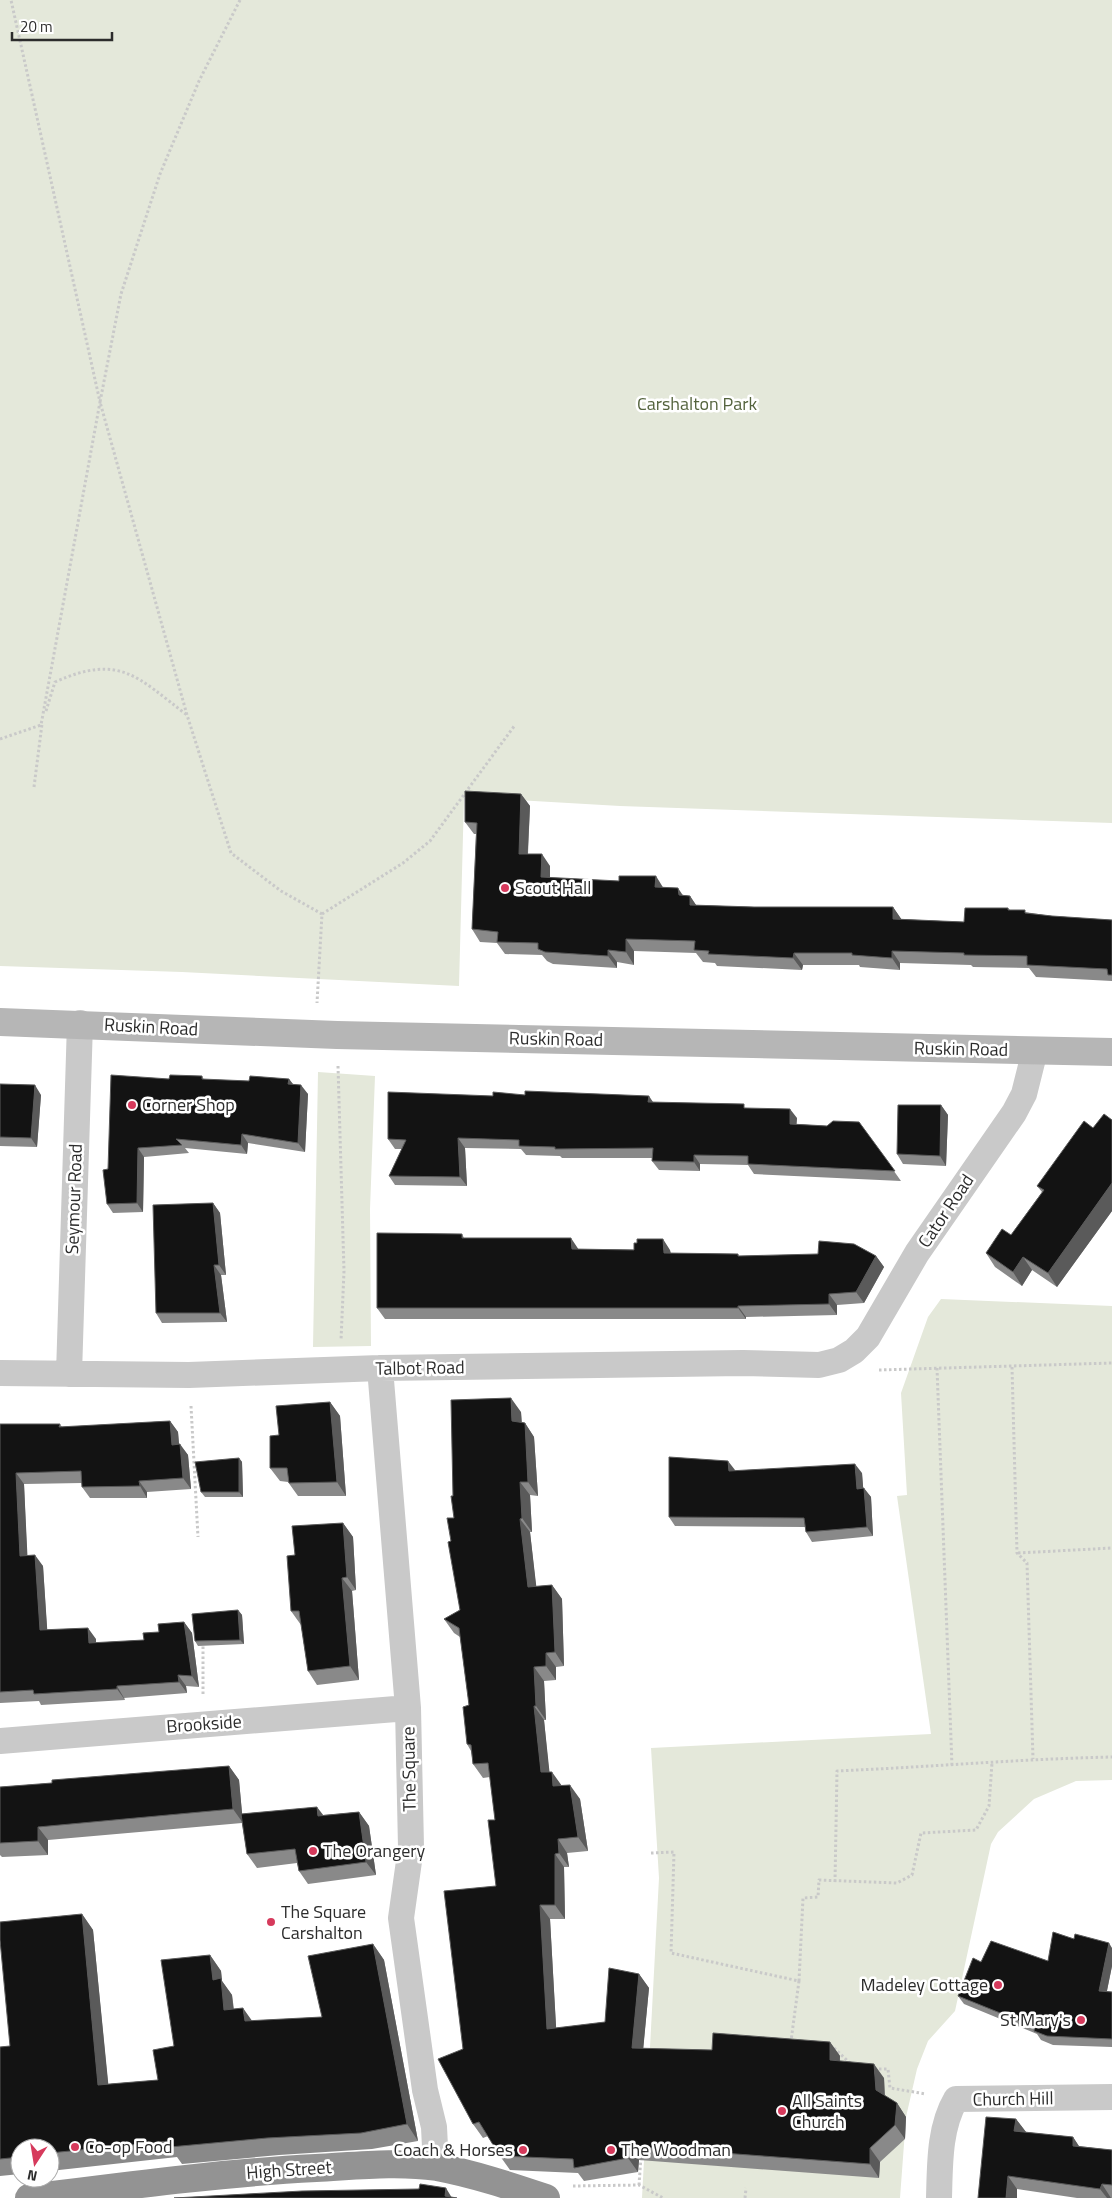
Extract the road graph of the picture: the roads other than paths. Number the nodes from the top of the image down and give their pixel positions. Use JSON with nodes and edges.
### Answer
{"nodes":[{"id":1,"x":0,"y":1022,"type":"edge"},
{"id":2,"x":80,"y":1023,"type":"junction"},
{"id":3,"x":1035,"y":1050,"type":"junction"},
{"id":4,"x":1112,"y":1052,"type":"edge"},
{"id":5,"x":846,"y":1355,"type":"joint"},
{"id":6,"x":380,"y":1368,"type":"junction"},
{"id":7,"x":0,"y":1374,"type":"edge"},
{"id":8,"x":68,"y":1374,"type":"junction"},
{"id":9,"x":408,"y":1708,"type":"junction"},
{"id":10,"x":0,"y":1741,"type":"edge"},
{"id":11,"x":1112,"y":2098,"type":"edge"},
{"id":12,"x":436,"y":2167,"type":"junction"},
{"id":13,"x":558,"y":2192,"type":"edge"},
{"id":14,"x":29,"y":2198,"type":"edge"},
{"id":15,"x":939,"y":2198,"type":"edge"}],
"edges":[{"from":1,"to":2,"type":"main road","name":"Ruskin Road"},
{"from":2,"to":3,"type":"main road","name":"Ruskin Road"},
{"from":2,"to":8,"type":"street","name":"Seymour Road"},
{"from":3,"to":4,"type":"main road","name":"Ruskin Road"},
{"from":3,"to":5,"type":"street","name":"Cator Road"},
{"from":5,"to":6,"type":"street","name":"Talbot Road"},
{"from":6,"to":8,"type":"street","name":"Talbot Road"},
{"from":6,"to":9,"type":"street","name":"The Square"},
{"from":7,"to":8,"type":"street","name":"Talbot Road"},
{"from":9,"to":10,"type":"street","name":"Brookside"},
{"from":9,"to":12,"type":"street","name":"The Square"},
{"from":11,"to":15,"type":"street","name":"Church Hill"},
{"from":12,"to":13,"type":"highway","name":"High Street"},
{"from":12,"to":14,"type":"highway","name":"High Street"}]}
